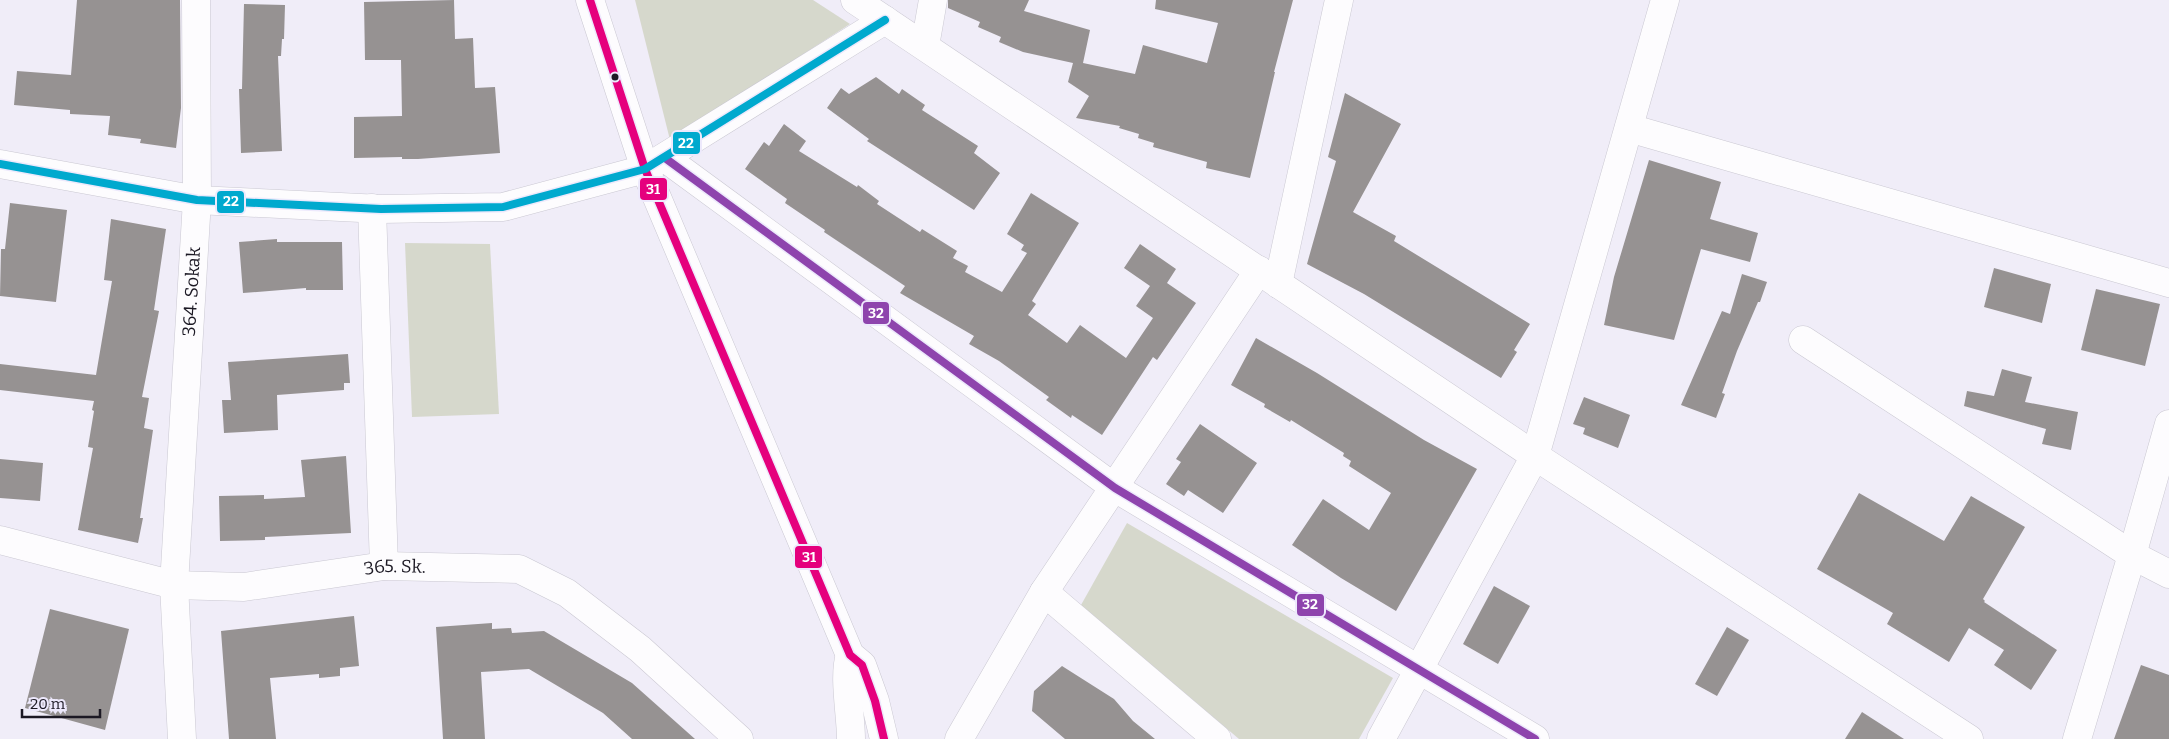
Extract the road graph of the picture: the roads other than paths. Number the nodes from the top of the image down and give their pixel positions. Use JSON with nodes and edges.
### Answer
{"nodes":[{"id":1,"x":196,"y":0,"type":"edge"},
{"id":2,"x":590,"y":0,"type":"edge"},
{"id":3,"x":855,"y":0,"type":"edge"},
{"id":4,"x":933,"y":0,"type":"edge"},
{"id":5,"x":1339,"y":0,"type":"edge"},
{"id":6,"x":1665,"y":0,"type":"edge"},
{"id":7,"x":885,"y":20,"type":"junction"},
{"id":8,"x":925,"y":46,"type":"junction"},
{"id":9,"x":1629,"y":128,"type":"junction"},
{"id":10,"x":0,"y":164,"type":"edge"},
{"id":11,"x":655,"y":164,"type":"junction"},
{"id":12,"x":197,"y":200,"type":"junction"},
{"id":13,"x":372,"y":208,"type":"junction"},
{"id":14,"x":1268,"y":277,"type":"junction"},
{"id":15,"x":2169,"y":283,"type":"edge"},
{"id":16,"x":1803,"y":340,"type":"dead end"},
{"id":17,"x":2169,"y":424,"type":"edge"},
{"id":18,"x":1535,"y":456,"type":"junction"},
{"id":19,"x":1115,"y":488,"type":"junction"},
{"id":20,"x":0,"y":540,"type":"edge"},
{"id":21,"x":2132,"y":555,"type":"junction"},
{"id":22,"x":384,"y":566,"type":"junction"},
{"id":23,"x":2169,"y":574,"type":"edge"},
{"id":24,"x":174,"y":585,"type":"junction"},
{"id":25,"x":1044,"y":592,"type":"junction"},
{"id":26,"x":850,"y":655,"type":"junction"},
{"id":27,"x":1418,"y":669,"type":"junction"},
{"id":28,"x":182,"y":739,"type":"edge"},
{"id":29,"x":739,"y":739,"type":"edge"},
{"id":30,"x":852,"y":739,"type":"edge"},
{"id":31,"x":884,"y":739,"type":"edge"},
{"id":32,"x":959,"y":739,"type":"edge"},
{"id":33,"x":1217,"y":739,"type":"edge"},
{"id":34,"x":1381,"y":739,"type":"edge"},
{"id":35,"x":1535,"y":739,"type":"edge"},
{"id":36,"x":1969,"y":739,"type":"edge"},
{"id":37,"x":2077,"y":739,"type":"edge"}],
"edges":[{"from":1,"to":12,"type":"street","name":"364. Sokak"},
{"from":2,"to":11,"type":"street"},
{"from":3,"to":7,"type":"street"},
{"from":4,"to":8,"type":"street"},
{"from":5,"to":14,"type":"street"},
{"from":6,"to":9,"type":"street"},
{"from":7,"to":8,"type":"street"},
{"from":7,"to":11,"type":"street"},
{"from":8,"to":14,"type":"street"},
{"from":9,"to":15,"type":"street"},
{"from":9,"to":18,"type":"street"},
{"from":10,"to":12,"type":"street"},
{"from":11,"to":13,"type":"street"},
{"from":11,"to":19,"type":"street"},
{"from":11,"to":26,"type":"street"},
{"from":12,"to":13,"type":"street"},
{"from":12,"to":24,"type":"street","name":"364. Sokak"},
{"from":13,"to":22,"type":"street"},
{"from":14,"to":18,"type":"street"},
{"from":14,"to":19,"type":"street"},
{"from":16,"to":21,"type":"street"},
{"from":17,"to":21,"type":"street"},
{"from":18,"to":27,"type":"street"},
{"from":18,"to":36,"type":"street"},
{"from":19,"to":25,"type":"street"},
{"from":19,"to":27,"type":"street"},
{"from":20,"to":24,"type":"street","name":"365. Sk."},
{"from":21,"to":23,"type":"street"},
{"from":21,"to":37,"type":"street"},
{"from":22,"to":24,"type":"street","name":"365. Sk."},
{"from":22,"to":29,"type":"street","name":"365. Sk."},
{"from":24,"to":28,"type":"street","name":"364. Sokak"},
{"from":25,"to":32,"type":"street"},
{"from":25,"to":33,"type":"street"},
{"from":26,"to":30,"type":"street"},
{"from":26,"to":31,"type":"street"},
{"from":27,"to":34,"type":"street"},
{"from":27,"to":35,"type":"street"}]}
